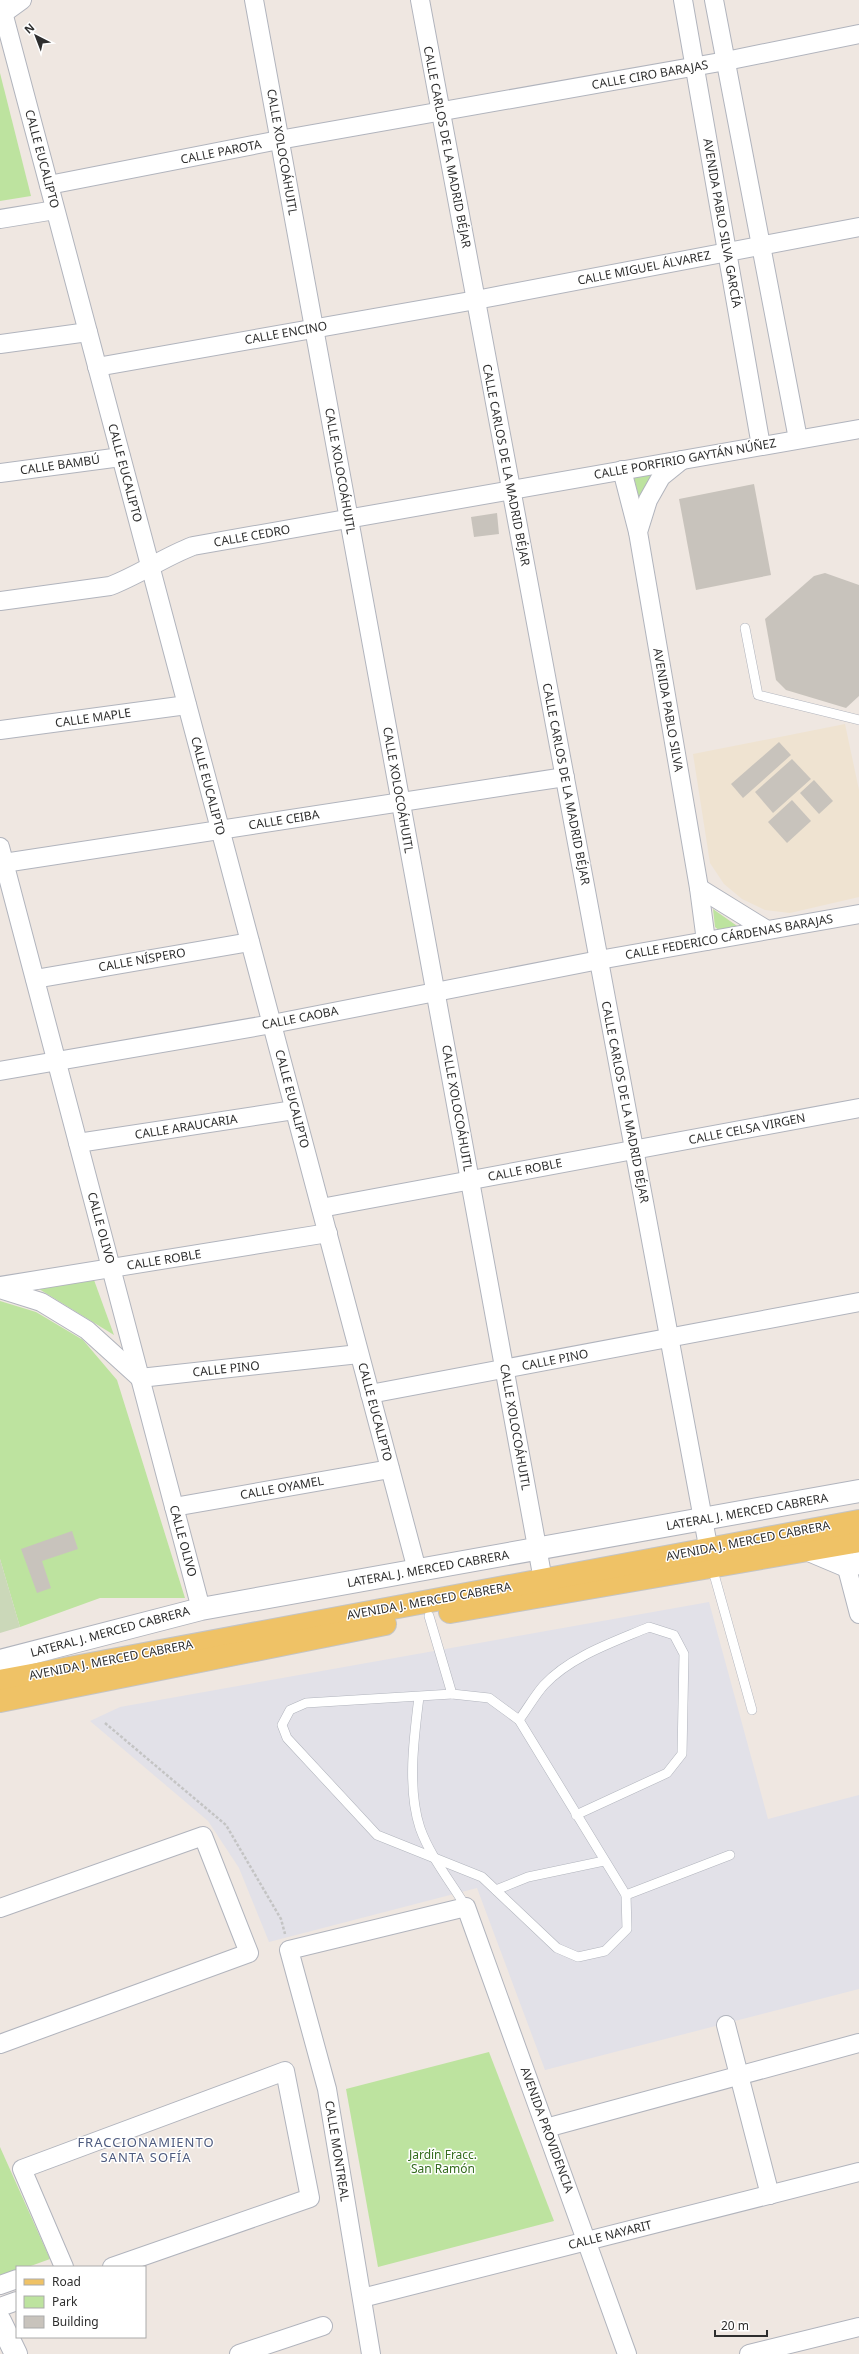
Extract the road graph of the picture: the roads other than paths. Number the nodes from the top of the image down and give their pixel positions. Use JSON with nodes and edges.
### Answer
{"nodes":[{"id":1,"x":22,"y":0,"type":"edge"},
{"id":2,"x":254,"y":0,"type":"edge"},
{"id":3,"x":420,"y":0,"type":"edge"},
{"id":4,"x":683,"y":0,"type":"edge"},
{"id":5,"x":714,"y":0,"type":"edge"},
{"id":6,"x":1,"y":10,"type":"edge"},
{"id":7,"x":859,"y":34,"type":"edge"},
{"id":8,"x":726,"y":61,"type":"junction"},
{"id":9,"x":694,"y":67,"type":"junction"},
{"id":10,"x":440,"y":112,"type":"junction"},
{"id":11,"x":279,"y":140,"type":"junction"},
{"id":12,"x":48,"y":185,"type":"junction"},
{"id":13,"x":55,"y":210,"type":"junction"},
{"id":14,"x":0,"y":219,"type":"edge"},
{"id":15,"x":859,"y":227,"type":"edge"},
{"id":16,"x":761,"y":245,"type":"junction"},
{"id":17,"x":727,"y":252,"type":"junction"},
{"id":18,"x":476,"y":300,"type":"junction"},
{"id":19,"x":314,"y":328,"type":"junction"},
{"id":20,"x":88,"y":332,"type":"junction"},
{"id":21,"x":0,"y":344,"type":"edge"},
{"id":22,"x":97,"y":367,"type":"junction"},
{"id":23,"x":859,"y":429,"type":"edge"},
{"id":24,"x":798,"y":439,"type":"junction"},
{"id":25,"x":761,"y":446,"type":"junction"},
{"id":26,"x":121,"y":457,"type":"junction"},
{"id":27,"x":682,"y":460,"type":"junction"},
{"id":28,"x":622,"y":470,"type":"junction"},
{"id":29,"x":0,"y":473,"type":"edge"},
{"id":30,"x":511,"y":490,"type":"junction"},
{"id":31,"x":349,"y":519,"type":"junction"},
{"id":32,"x":638,"y":532,"type":"junction"},
{"id":33,"x":150,"y":568,"type":"junction"},
{"id":34,"x":0,"y":601,"type":"edge"},
{"id":35,"x":745,"y":628,"type":"dead end"},
{"id":36,"x":187,"y":705,"type":"junction"},
{"id":37,"x":859,"y":720,"type":"edge"},
{"id":38,"x":0,"y":730,"type":"edge"},
{"id":39,"x":565,"y":777,"type":"junction"},
{"id":40,"x":401,"y":802,"type":"junction"},
{"id":41,"x":220,"y":830,"type":"junction"},
{"id":42,"x":2,"y":855,"type":"edge"},
{"id":43,"x":699,"y":888,"type":"junction"},
{"id":44,"x":859,"y":914,"type":"edge"},
{"id":45,"x":767,"y":930,"type":"junction"},
{"id":46,"x":706,"y":941,"type":"junction"},
{"id":47,"x":250,"y":942,"type":"junction"},
{"id":48,"x":598,"y":960,"type":"junction"},
{"id":49,"x":35,"y":979,"type":"junction"},
{"id":50,"x":435,"y":991,"type":"junction"},
{"id":51,"x":272,"y":1024,"type":"junction"},
{"id":52,"x":56,"y":1060,"type":"junction"},
{"id":53,"x":0,"y":1071,"type":"edge"},
{"id":54,"x":859,"y":1108,"type":"edge"},
{"id":55,"x":294,"y":1110,"type":"junction"},
{"id":56,"x":78,"y":1143,"type":"junction"},
{"id":57,"x":634,"y":1150,"type":"junction"},
{"id":58,"x":470,"y":1180,"type":"junction"},
{"id":59,"x":321,"y":1208,"type":"junction"},
{"id":60,"x":328,"y":1233,"type":"junction"},
{"id":61,"x":111,"y":1268,"type":"junction"},
{"id":62,"x":0,"y":1286,"type":"edge"},
{"id":63,"x":0,"y":1289,"type":"edge"},
{"id":64,"x":859,"y":1302,"type":"edge"},
{"id":65,"x":669,"y":1338,"type":"junction"},
{"id":66,"x":359,"y":1354,"type":"junction"},
{"id":67,"x":505,"y":1369,"type":"junction"},
{"id":68,"x":140,"y":1378,"type":"junction"},
{"id":69,"x":370,"y":1394,"type":"junction"},
{"id":70,"x":390,"y":1469,"type":"junction"},
{"id":71,"x":859,"y":1491,"type":"edge"},
{"id":72,"x":174,"y":1507,"type":"junction"},
{"id":73,"x":703,"y":1520,"type":"junction"},
{"id":74,"x":859,"y":1521,"type":"edge"},
{"id":75,"x":845,"y":1537,"type":"edge"},
{"id":76,"x":538,"y":1549,"type":"junction"},
{"id":77,"x":809,"y":1550,"type":"junction"},
{"id":78,"x":710,"y":1558,"type":"junction"},
{"id":79,"x":853,"y":1564,"type":"edge"},
{"id":80,"x":417,"y":1570,"type":"junction"},
{"id":81,"x":543,"y":1580,"type":"junction"},
{"id":82,"x":201,"y":1609,"type":"junction"},
{"id":83,"x":859,"y":1614,"type":"edge"},
{"id":84,"x":429,"y":1616,"type":"junction"},
{"id":85,"x":0,"y":1661,"type":"edge"},
{"id":86,"x":0,"y":1681,"type":"edge"},
{"id":87,"x":452,"y":1694,"type":"junction"},
{"id":88,"x":419,"y":1697,"type":"junction"},
{"id":89,"x":0,"y":1701,"type":"edge"},
{"id":90,"x":752,"y":1710,"type":"dead end"},
{"id":91,"x":520,"y":1720,"type":"junction"},
{"id":92,"x":576,"y":1815,"type":"junction"},
{"id":93,"x":730,"y":1855,"type":"dead end"},
{"id":94,"x":436,"y":1860,"type":"junction"},
{"id":95,"x":604,"y":1861,"type":"junction"},
{"id":96,"x":496,"y":1890,"type":"junction"},
{"id":97,"x":626,"y":1896,"type":"junction"},
{"id":98,"x":466,"y":1907,"type":"junction"},
{"id":99,"x":0,"y":1908,"type":"edge"},
{"id":100,"x":726,"y":2025,"type":"dead end"},
{"id":101,"x":859,"y":2043,"type":"edge"},
{"id":102,"x":0,"y":2044,"type":"edge"},
{"id":103,"x":739,"y":2076,"type":"junction"},
{"id":104,"x":546,"y":2128,"type":"junction"},
{"id":105,"x":859,"y":2172,"type":"edge"},
{"id":106,"x":770,"y":2194,"type":"junction"},
{"id":107,"x":586,"y":2241,"type":"junction"},
{"id":108,"x":59,"y":2266,"type":"edge"},
{"id":109,"x":115,"y":2266,"type":"edge"},
{"id":110,"x":16,"y":2279,"type":"edge"},
{"id":111,"x":0,"y":2285,"type":"edge"},
{"id":112,"x":362,"y":2298,"type":"junction"},
{"id":113,"x":16,"y":2301,"type":"edge"},
{"id":114,"x":0,"y":2307,"type":"edge"},
{"id":115,"x":0,"y":2321,"type":"edge"},
{"id":116,"x":323,"y":2326,"type":"dead end"},
{"id":117,"x":859,"y":2327,"type":"edge"},
{"id":118,"x":16,"y":2354,"type":"edge"},
{"id":119,"x":238,"y":2354,"type":"edge"},
{"id":120,"x":371,"y":2354,"type":"edge"},
{"id":121,"x":626,"y":2354,"type":"edge"},
{"id":122,"x":749,"y":2354,"type":"edge"}],
"edges":[{"from":1,"to":6,"type":"street"},
{"from":2,"to":11,"type":"street","name":"CALLE XOLOCOÁHUITL"},
{"from":3,"to":10,"type":"street","name":"CALLE CARLOS DE LA MADRID BÉJAR"},
{"from":4,"to":9,"type":"street","name":"AVENIDA PABLO SILVA GARCÍA"},
{"from":5,"to":8,"type":"street"},
{"from":6,"to":12,"type":"street","name":"CALLE EUCALIPTO"},
{"from":7,"to":8,"type":"street","name":"CALLE CIRO BARAJAS"},
{"from":8,"to":9,"type":"street","name":"CALLE CIRO BARAJAS"},
{"from":8,"to":16,"type":"street"},
{"from":9,"to":10,"type":"street","name":"CALLE CIRO BARAJAS"},
{"from":9,"to":17,"type":"street","name":"AVENIDA PABLO SILVA GARCÍA"},
{"from":10,"to":11,"type":"street","name":"CALLE PAROTA"},
{"from":10,"to":18,"type":"street","name":"CALLE CARLOS DE LA MADRID BÉJAR"},
{"from":11,"to":12,"type":"street","name":"CALLE PAROTA"},
{"from":11,"to":19,"type":"street","name":"CALLE XOLOCOÁHUITL"},
{"from":12,"to":13,"type":"street","name":"CALLE EUCALIPTO"},
{"from":13,"to":14,"type":"street"},
{"from":13,"to":20,"type":"street","name":"CALLE EUCALIPTO"},
{"from":15,"to":16,"type":"street","name":"CALLE MIGUEL ÁLVAREZ"},
{"from":16,"to":17,"type":"street","name":"CALLE MIGUEL ÁLVAREZ"},
{"from":16,"to":24,"type":"street"},
{"from":17,"to":18,"type":"street","name":"CALLE MIGUEL ÁLVAREZ"},
{"from":17,"to":25,"type":"street","name":"AVENIDA PABLO SILVA GARCÍA"},
{"from":18,"to":19,"type":"street","name":"CALLE ENCINO"},
{"from":18,"to":30,"type":"street","name":"CALLE CARLOS DE LA MADRID BÉJAR"},
{"from":19,"to":22,"type":"street","name":"CALLE ENCINO"},
{"from":19,"to":31,"type":"street","name":"CALLE XOLOCOÁHUITL"},
{"from":20,"to":21,"type":"street"},
{"from":20,"to":22,"type":"street","name":"CALLE EUCALIPTO"},
{"from":22,"to":26,"type":"street","name":"CALLE EUCALIPTO"},
{"from":23,"to":24,"type":"street","name":"CALLE PORFIRIO GAYTÁN NÚÑEZ"},
{"from":24,"to":25,"type":"street","name":"CALLE PORFIRIO GAYTÁN NÚÑEZ"},
{"from":25,"to":27,"type":"street","name":"CALLE PORFIRIO GAYTÁN NÚÑEZ"},
{"from":26,"to":29,"type":"street","name":"CALLE BAMBÚ"},
{"from":26,"to":33,"type":"street","name":"CALLE EUCALIPTO"},
{"from":27,"to":28,"type":"street","name":"CALLE PORFIRIO GAYTÁN NÚÑEZ"},
{"from":27,"to":32,"type":"street","name":"AVENIDA PABLO SILVA"},
{"from":28,"to":30,"type":"street","name":"CALLE PORFIRIO GAYTÁN NÚÑEZ"},
{"from":28,"to":32,"type":"street","name":"AVENIDA PABLO SILVA"},
{"from":30,"to":31,"type":"street","name":"CALLE CEDRO"},
{"from":30,"to":39,"type":"street","name":"CALLE CARLOS DE LA MADRID BÉJAR"},
{"from":31,"to":33,"type":"street","name":"CALLE CEDRO"},
{"from":31,"to":40,"type":"street","name":"CALLE XOLOCOÁHUITL"},
{"from":32,"to":43,"type":"street","name":"AVENIDA PABLO SILVA"},
{"from":33,"to":34,"type":"street","name":"CALLE CEDRO"},
{"from":33,"to":36,"type":"street","name":"CALLE EUCALIPTO"},
{"from":35,"to":37,"type":"lane"},
{"from":36,"to":38,"type":"street","name":"CALLE MAPLE"},
{"from":36,"to":41,"type":"street","name":"CALLE EUCALIPTO"},
{"from":39,"to":40,"type":"street","name":"CALLE CEIBA"},
{"from":39,"to":48,"type":"street","name":"CALLE CARLOS DE LA MADRID BÉJAR"},
{"from":40,"to":41,"type":"street","name":"CALLE CEIBA"},
{"from":40,"to":50,"type":"street","name":"CALLE XOLOCOÁHUITL"},
{"from":41,"to":42,"type":"street","name":"CALLE CEIBA"},
{"from":41,"to":47,"type":"street","name":"CALLE EUCALIPTO"},
{"from":42,"to":49,"type":"street","name":"CALLE OLIVO"},
{"from":43,"to":45,"type":"street"},
{"from":43,"to":46,"type":"street","name":"AVENIDA PABLO SILVA"},
{"from":44,"to":45,"type":"street","name":"CALLE FEDERICO CÁRDENAS BARAJAS"},
{"from":45,"to":46,"type":"street","name":"CALLE FEDERICO CÁRDENAS BARAJAS"},
{"from":46,"to":48,"type":"street","name":"CALLE FEDERICO CÁRDENAS BARAJAS"},
{"from":47,"to":49,"type":"street","name":"CALLE NÍSPERO"},
{"from":47,"to":51,"type":"street","name":"CALLE EUCALIPTO"},
{"from":48,"to":50,"type":"street","name":"CALLE CAOBA"},
{"from":48,"to":57,"type":"street","name":"CALLE CARLOS DE LA MADRID BÉJAR"},
{"from":49,"to":52,"type":"street","name":"CALLE OLIVO"},
{"from":50,"to":51,"type":"street","name":"CALLE CAOBA"},
{"from":50,"to":58,"type":"street","name":"CALLE XOLOCOÁHUITL"},
{"from":51,"to":52,"type":"street","name":"CALLE CAOBA"},
{"from":51,"to":55,"type":"street","name":"CALLE EUCALIPTO"},
{"from":52,"to":53,"type":"street","name":"CALLE CAOBA"},
{"from":52,"to":56,"type":"street","name":"CALLE OLIVO"},
{"from":54,"to":57,"type":"street","name":"CALLE CELSA VIRGEN"},
{"from":55,"to":56,"type":"street","name":"CALLE ARAUCARIA"},
{"from":55,"to":59,"type":"street","name":"CALLE EUCALIPTO"},
{"from":56,"to":61,"type":"street","name":"CALLE OLIVO"},
{"from":57,"to":58,"type":"street","name":"CALLE ROBLE"},
{"from":57,"to":65,"type":"street","name":"CALLE CARLOS DE LA MADRID BÉJAR"},
{"from":58,"to":59,"type":"street","name":"CALLE ROBLE"},
{"from":58,"to":67,"type":"street","name":"CALLE XOLOCOÁHUITL"},
{"from":59,"to":60,"type":"street","name":"CALLE EUCALIPTO"},
{"from":60,"to":61,"type":"street","name":"CALLE ROBLE"},
{"from":60,"to":66,"type":"street","name":"CALLE EUCALIPTO"},
{"from":61,"to":62,"type":"street","name":"CALLE ROBLE"},
{"from":61,"to":68,"type":"street","name":"CALLE OLIVO"},
{"from":63,"to":68,"type":"street"},
{"from":64,"to":65,"type":"street","name":"CALLE PINO"},
{"from":65,"to":67,"type":"street","name":"CALLE PINO"},
{"from":65,"to":73,"type":"street","name":"CALLE CARLOS DE LA MADRID BÉJAR"},
{"from":66,"to":68,"type":"street","name":"CALLE PINO"},
{"from":66,"to":69,"type":"street","name":"CALLE EUCALIPTO"},
{"from":67,"to":69,"type":"street","name":"CALLE PINO"},
{"from":67,"to":76,"type":"street","name":"CALLE XOLOCOÁHUITL"},
{"from":68,"to":72,"type":"street","name":"CALLE OLIVO"},
{"from":69,"to":70,"type":"street","name":"CALLE EUCALIPTO"},
{"from":70,"to":72,"type":"street","name":"CALLE OYAMEL"},
{"from":70,"to":80,"type":"street","name":"CALLE EUCALIPTO"},
{"from":71,"to":73,"type":"street","name":"LATERAL J. MERCED CABRERA"},
{"from":72,"to":82,"type":"street","name":"CALLE OLIVO"},
{"from":73,"to":76,"type":"street","name":"LATERAL J. MERCED CABRERA"},
{"from":73,"to":78,"type":"street","name":"CALLE CARLOS DE LA MADRID BÉJAR"},
{"from":74,"to":75,"type":"main road","name":"AVENIDA J. MERCED CABRERA"},
{"from":75,"to":77,"type":"main road","name":"AVENIDA J. MERCED CABRERA"},
{"from":75,"to":78,"type":"main road","name":"AVENIDA J. MERCED CABRERA"},
{"from":75,"to":79,"type":"street"},
{"from":76,"to":80,"type":"street","name":"LATERAL J. MERCED CABRERA"},
{"from":76,"to":81,"type":"street","name":"CALLE XOLOCOÁHUITL"},
{"from":77,"to":78,"type":"main road","name":"AVENIDA J. MERCED CABRERA"},
{"from":77,"to":79,"type":"street"},
{"from":78,"to":81,"type":"main road","name":"AVENIDA J. MERCED CABRERA"},
{"from":78,"to":84,"type":"main road","name":"AVENIDA J. MERCED CABRERA"},
{"from":78,"to":90,"type":"lane"},
{"from":79,"to":83,"type":"street"},
{"from":80,"to":82,"type":"street","name":"LATERAL J. MERCED CABRERA"},
{"from":81,"to":86,"type":"main road","name":"AVENIDA J. MERCED CABRERA"},
{"from":82,"to":85,"type":"street","name":"LATERAL J. MERCED CABRERA"},
{"from":84,"to":87,"type":"lane"},
{"from":84,"to":89,"type":"main road","name":"AVENIDA J. MERCED CABRERA"},
{"from":87,"to":88,"type":"lane"},
{"from":87,"to":91,"type":"lane"},
{"from":88,"to":94,"type":"lane"},
{"from":88,"to":94,"type":"lane"},
{"from":91,"to":92,"type":"lane"},
{"from":91,"to":92,"type":"lane"},
{"from":92,"to":95,"type":"lane"},
{"from":93,"to":97,"type":"lane"},
{"from":94,"to":96,"type":"lane"},
{"from":94,"to":98,"type":"lane"},
{"from":95,"to":96,"type":"lane"},
{"from":95,"to":97,"type":"lane"},
{"from":96,"to":97,"type":"lane"},
{"from":98,"to":104,"type":"street","name":"AVENIDA PROVIDENCIA"},
{"from":98,"to":112,"type":"street","name":"CALLE MONTREAL"},
{"from":99,"to":102,"type":"street"},
{"from":100,"to":103,"type":"street"},
{"from":101,"to":103,"type":"street"},
{"from":103,"to":104,"type":"street"},
{"from":103,"to":106,"type":"street"},
{"from":104,"to":107,"type":"street","name":"AVENIDA PROVIDENCIA"},
{"from":105,"to":106,"type":"street","name":"CALLE NAYARIT"},
{"from":106,"to":107,"type":"street","name":"CALLE NAYARIT"},
{"from":107,"to":112,"type":"street","name":"CALLE NAYARIT"},
{"from":107,"to":121,"type":"street","name":"AVENIDA PROVIDENCIA"},
{"from":108,"to":109,"type":"street"},
{"from":110,"to":111,"type":"street"},
{"from":112,"to":120,"type":"street","name":"CALLE MONTREAL"},
{"from":113,"to":114,"type":"street"},
{"from":115,"to":118,"type":"street"},
{"from":116,"to":119,"type":"street"},
{"from":117,"to":122,"type":"street"}]}
